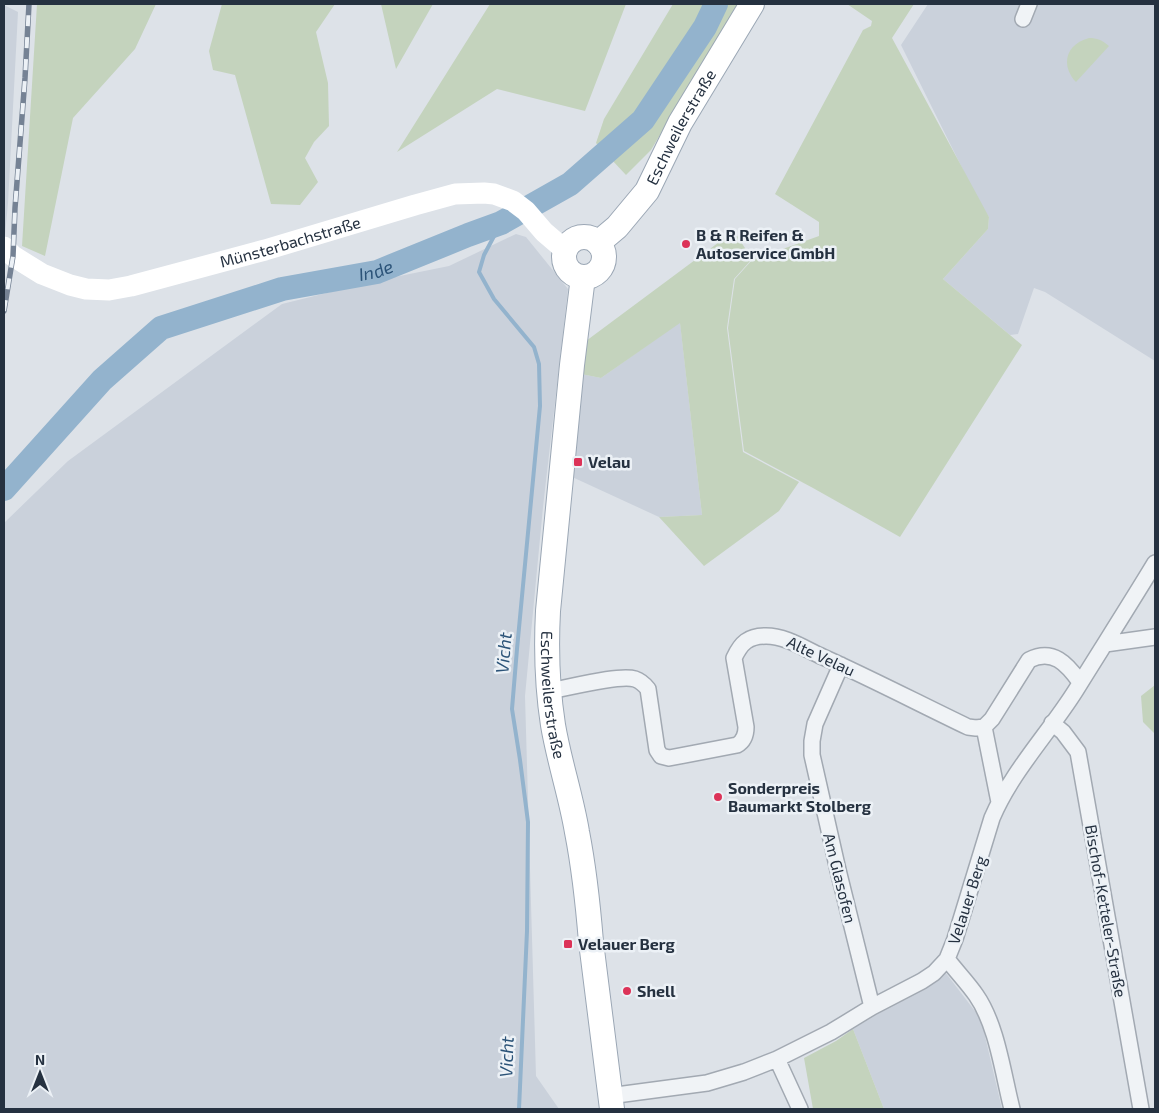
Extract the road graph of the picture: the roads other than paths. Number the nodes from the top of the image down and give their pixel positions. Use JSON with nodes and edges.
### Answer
{"nodes":[{"id":1,"x":752,"y":4,"type":"edge"},
{"id":2,"x":1029,"y":4,"type":"edge"},
{"id":3,"x":1022,"y":19,"type":"dead end"},
{"id":4,"x":598,"y":243,"type":"junction"},
{"id":5,"x":4,"y":247,"type":"edge"},
{"id":6,"x":565,"y":250,"type":"junction"},
{"id":7,"x":583,"y":277,"type":"junction"},
{"id":8,"x":1155,"y":563,"type":"edge"},
{"id":9,"x":1155,"y":637,"type":"edge"},
{"id":10,"x":1105,"y":644,"type":"junction"},
{"id":11,"x":841,"y":665,"type":"junction"},
{"id":12,"x":1080,"y":682,"type":"junction"},
{"id":13,"x":549,"y":691,"type":"junction"},
{"id":14,"x":1052,"y":723,"type":"junction"},
{"id":15,"x":984,"y":727,"type":"junction"},
{"id":16,"x":999,"y":802,"type":"junction"},
{"id":17,"x":946,"y":959,"type":"junction"},
{"id":18,"x":872,"y":1007,"type":"junction"},
{"id":19,"x":776,"y":1059,"type":"junction"},
{"id":20,"x":610,"y":1103,"type":"edge"},
{"id":21,"x":800,"y":1109,"type":"edge"},
{"id":22,"x":1012,"y":1109,"type":"edge"},
{"id":23,"x":1141,"y":1109,"type":"edge"}],
"edges":[{"from":1,"to":4,"type":"main road","name":"Eschweilerstraße"},
{"from":2,"to":3,"type":"street"},
{"from":4,"to":6,"type":"main road"},
{"from":4,"to":7,"type":"main road"},
{"from":5,"to":6,"type":"main road","name":"Münsterbachstraße"},
{"from":6,"to":7,"type":"main road"},
{"from":7,"to":13,"type":"main road","name":"Eschweilerstraße"},
{"from":8,"to":10,"type":"street","name":"Velauer Berg"},
{"from":9,"to":10,"type":"street"},
{"from":10,"to":12,"type":"street","name":"Velauer Berg"},
{"from":11,"to":13,"type":"street","name":"Alte Velau"},
{"from":11,"to":15,"type":"street","name":"Alte Velau"},
{"from":11,"to":18,"type":"street","name":"Am Glasofen"},
{"from":12,"to":14,"type":"street","name":"Velauer Berg"},
{"from":12,"to":15,"type":"street"},
{"from":13,"to":20,"type":"main road","name":"Eschweilerstraße"},
{"from":14,"to":16,"type":"street","name":"Velauer Berg"},
{"from":14,"to":23,"type":"street","name":"Bischof-Ketteler-Straße"},
{"from":15,"to":16,"type":"street"},
{"from":16,"to":17,"type":"street","name":"Velauer Berg"},
{"from":17,"to":18,"type":"street","name":"Velauer Berg"},
{"from":17,"to":22,"type":"street"},
{"from":18,"to":19,"type":"street","name":"Velauer Berg"},
{"from":19,"to":20,"type":"street","name":"Velauer Berg"},
{"from":19,"to":21,"type":"street"}]}
